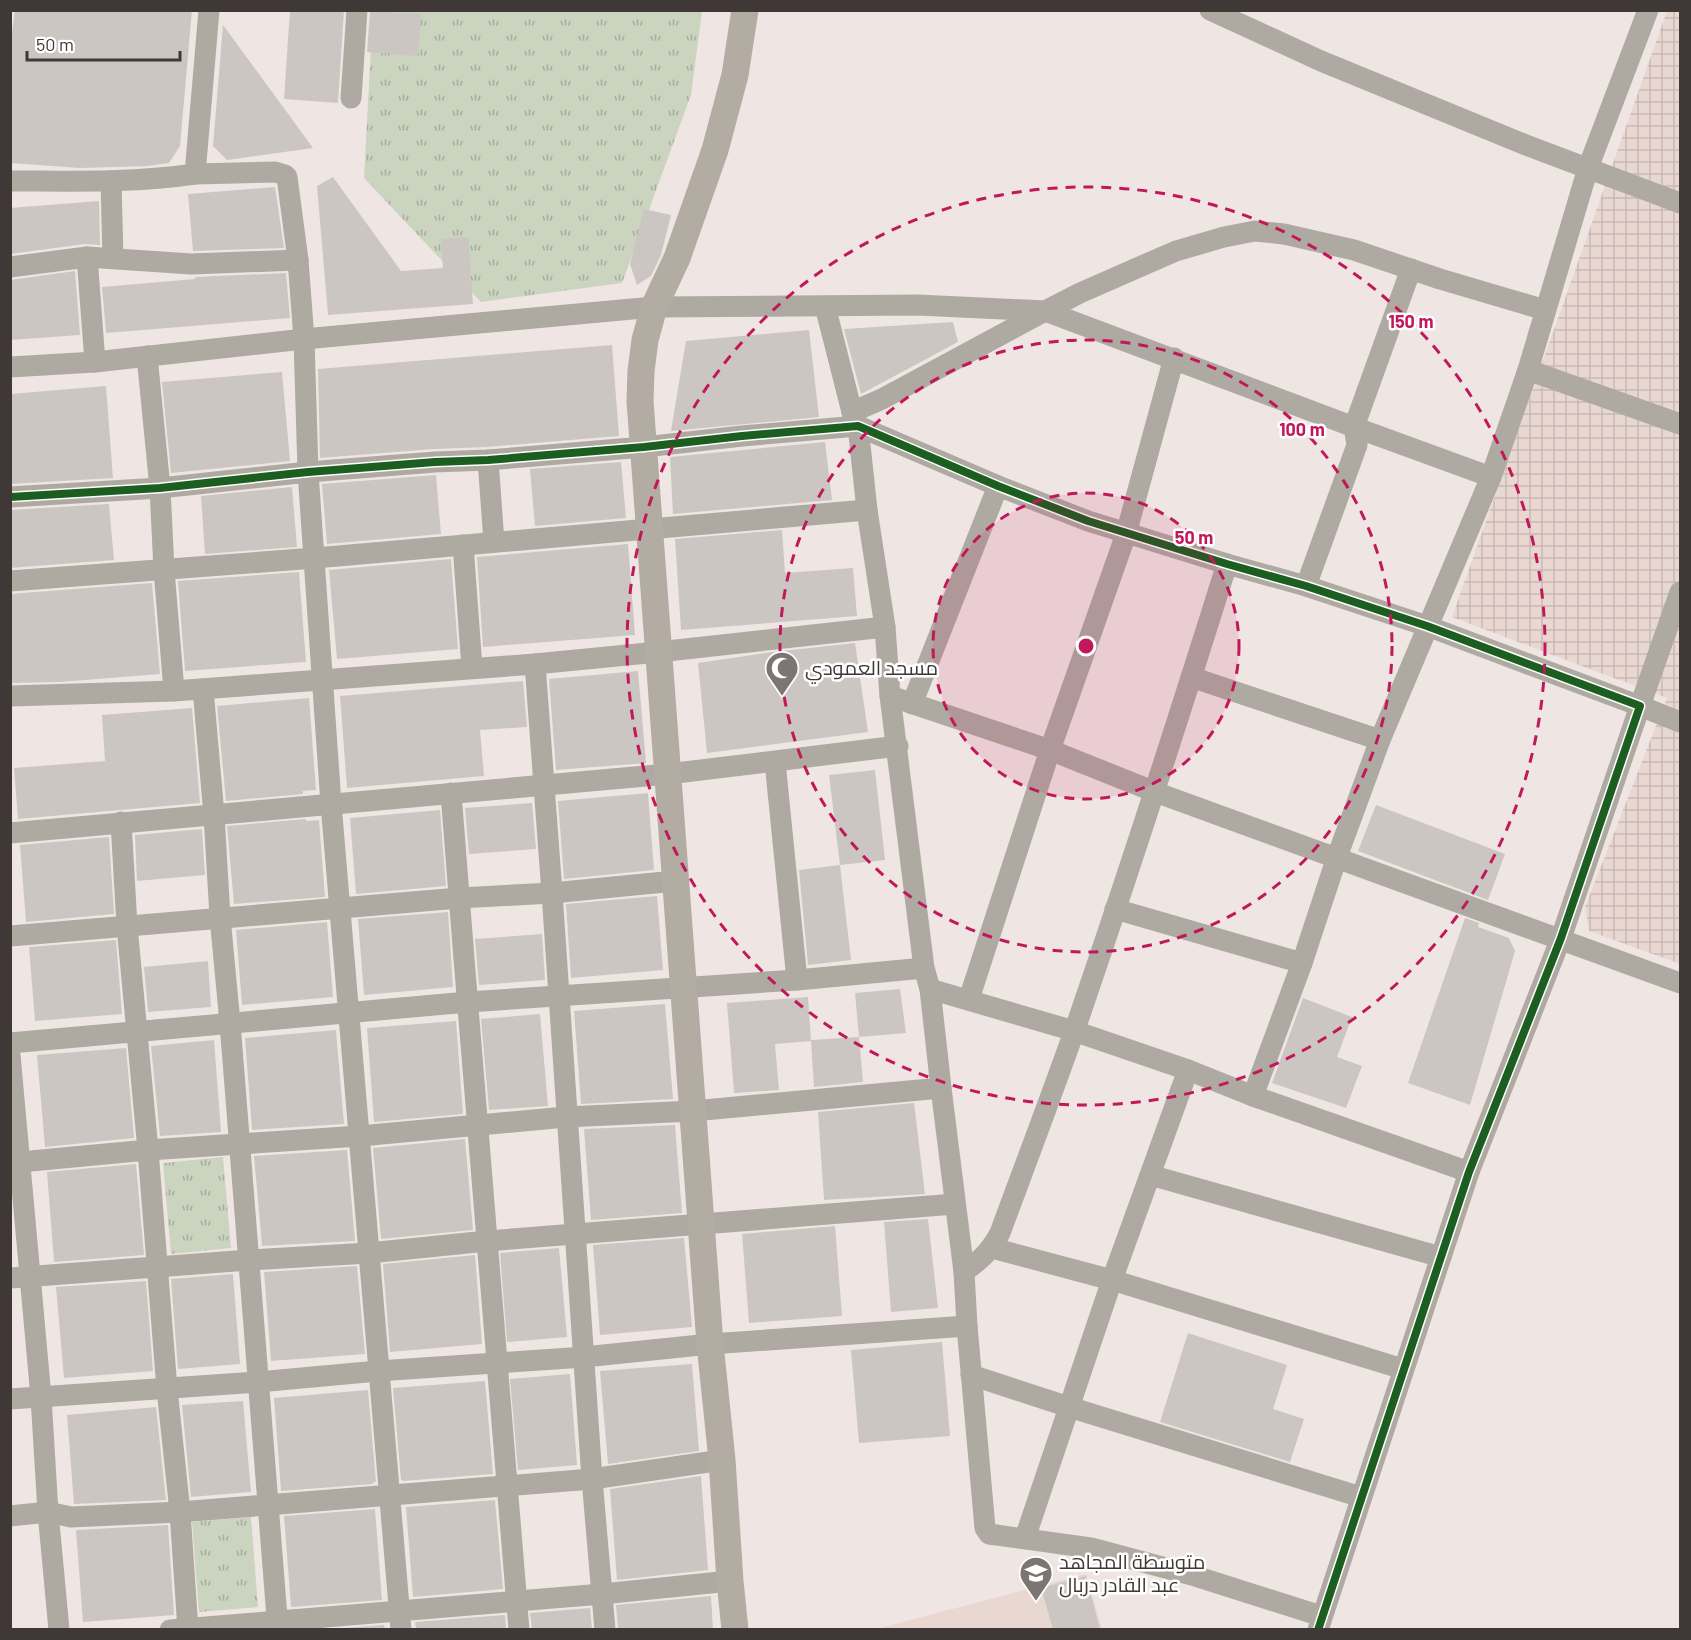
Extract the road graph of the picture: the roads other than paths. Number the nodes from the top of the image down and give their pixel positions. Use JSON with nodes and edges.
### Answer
{"nodes":[{"id":1,"x":209,"y":10,"type":"edge"},
{"id":2,"x":357,"y":10,"type":"edge"},
{"id":3,"x":745,"y":10,"type":"edge"},
{"id":4,"x":1210,"y":10,"type":"edge"},
{"id":5,"x":1648,"y":10,"type":"edge"},
{"id":6,"x":351,"y":98,"type":"dead end"},
{"id":7,"x":1588,"y":168,"type":"junction"},
{"id":8,"x":195,"y":174,"type":"junction"},
{"id":9,"x":10,"y":181,"type":"edge"},
{"id":10,"x":111,"y":181,"type":"junction"},
{"id":11,"x":1680,"y":203,"type":"edge"},
{"id":12,"x":87,"y":257,"type":"junction"},
{"id":13,"x":113,"y":258,"type":"junction"},
{"id":14,"x":298,"y":260,"type":"junction"},
{"id":15,"x":10,"y":267,"type":"edge"},
{"id":16,"x":1411,"y":269,"type":"junction"},
{"id":17,"x":825,"y":306,"type":"junction"},
{"id":18,"x":654,"y":307,"type":"junction"},
{"id":19,"x":1545,"y":310,"type":"junction"},
{"id":20,"x":1045,"y":311,"type":"junction"},
{"id":21,"x":303,"y":339,"type":"junction"},
{"id":22,"x":147,"y":356,"type":"junction"},
{"id":23,"x":1174,"y":358,"type":"junction"},
{"id":24,"x":95,"y":362,"type":"junction"},
{"id":25,"x":10,"y":367,"type":"edge"},
{"id":26,"x":1528,"y":370,"type":"junction"},
{"id":27,"x":855,"y":419,"type":"junction"},
{"id":28,"x":1680,"y":424,"type":"edge"},
{"id":29,"x":1354,"y":427,"type":"junction"},
{"id":30,"x":644,"y":447,"type":"junction"},
{"id":31,"x":488,"y":460,"type":"junction"},
{"id":32,"x":308,"y":472,"type":"junction"},
{"id":33,"x":1491,"y":477,"type":"junction"},
{"id":34,"x":998,"y":486,"type":"junction"},
{"id":35,"x":160,"y":488,"type":"junction"},
{"id":36,"x":10,"y":496,"type":"edge"},
{"id":37,"x":867,"y":510,"type":"junction"},
{"id":38,"x":650,"y":530,"type":"junction"},
{"id":39,"x":1126,"y":534,"type":"junction"},
{"id":40,"x":494,"y":542,"type":"junction"},
{"id":41,"x":463,"y":545,"type":"junction"},
{"id":42,"x":315,"y":558,"type":"junction"},
{"id":43,"x":1227,"y":564,"type":"junction"},
{"id":44,"x":164,"y":570,"type":"junction"},
{"id":45,"x":10,"y":581,"type":"edge"},
{"id":46,"x":1306,"y":586,"type":"junction"},
{"id":47,"x":1680,"y":592,"type":"edge"},
{"id":48,"x":1427,"y":626,"type":"junction"},
{"id":49,"x":885,"y":627,"type":"junction"},
{"id":50,"x":658,"y":652,"type":"junction"},
{"id":51,"x":535,"y":664,"type":"junction"},
{"id":52,"x":472,"y":668,"type":"junction"},
{"id":53,"x":1191,"y":677,"type":"junction"},
{"id":54,"x":321,"y":679,"type":"junction"},
{"id":55,"x":203,"y":689,"type":"junction"},
{"id":56,"x":174,"y":692,"type":"junction"},
{"id":57,"x":10,"y":696,"type":"edge"},
{"id":58,"x":890,"y":696,"type":"junction"},
{"id":59,"x":912,"y":704,"type":"junction"},
{"id":60,"x":1640,"y":706,"type":"junction"},
{"id":61,"x":1680,"y":722,"type":"edge"},
{"id":62,"x":1380,"y":740,"type":"junction"},
{"id":63,"x":897,"y":746,"type":"junction"},
{"id":64,"x":1050,"y":750,"type":"junction"},
{"id":65,"x":775,"y":762,"type":"junction"},
{"id":66,"x":668,"y":774,"type":"junction"},
{"id":67,"x":544,"y":785,"type":"junction"},
{"id":68,"x":1155,"y":792,"type":"junction"},
{"id":69,"x":451,"y":794,"type":"junction"},
{"id":70,"x":331,"y":804,"type":"junction"},
{"id":71,"x":213,"y":815,"type":"junction"},
{"id":72,"x":121,"y":822,"type":"junction"},
{"id":73,"x":10,"y":832,"type":"edge"},
{"id":74,"x":1337,"y":857,"type":"junction"},
{"id":75,"x":675,"y":881,"type":"junction"},
{"id":76,"x":552,"y":893,"type":"junction"},
{"id":77,"x":459,"y":898,"type":"junction"},
{"id":78,"x":340,"y":908,"type":"junction"},
{"id":79,"x":1115,"y":909,"type":"junction"},
{"id":80,"x":220,"y":917,"type":"junction"},
{"id":81,"x":127,"y":926,"type":"junction"},
{"id":82,"x":10,"y":936,"type":"edge"},
{"id":83,"x":1561,"y":938,"type":"junction"},
{"id":84,"x":1302,"y":963,"type":"junction"},
{"id":85,"x":924,"y":968,"type":"junction"},
{"id":86,"x":797,"y":980,"type":"junction"},
{"id":87,"x":1680,"y":983,"type":"edge"},
{"id":88,"x":685,"y":987,"type":"junction"},
{"id":89,"x":930,"y":989,"type":"junction"},
{"id":90,"x":558,"y":995,"type":"junction"},
{"id":91,"x":969,"y":999,"type":"junction"},
{"id":92,"x":468,"y":1002,"type":"junction"},
{"id":93,"x":349,"y":1014,"type":"junction"},
{"id":94,"x":230,"y":1023,"type":"junction"},
{"id":95,"x":137,"y":1031,"type":"junction"},
{"id":96,"x":1074,"y":1032,"type":"junction"},
{"id":97,"x":10,"y":1043,"type":"edge"},
{"id":98,"x":10,"y":1055,"type":"edge"},
{"id":99,"x":1188,"y":1070,"type":"junction"},
{"id":100,"x":940,"y":1088,"type":"junction"},
{"id":101,"x":1253,"y":1096,"type":"junction"},
{"id":102,"x":693,"y":1111,"type":"junction"},
{"id":103,"x":566,"y":1117,"type":"junction"},
{"id":104,"x":478,"y":1125,"type":"junction"},
{"id":105,"x":360,"y":1136,"type":"junction"},
{"id":106,"x":240,"y":1144,"type":"junction"},
{"id":107,"x":148,"y":1150,"type":"junction"},
{"id":108,"x":20,"y":1162,"type":"junction"},
{"id":109,"x":1469,"y":1172,"type":"junction"},
{"id":110,"x":1150,"y":1175,"type":"junction"},
{"id":111,"x":955,"y":1204,"type":"junction"},
{"id":112,"x":701,"y":1225,"type":"junction"},
{"id":113,"x":574,"y":1234,"type":"junction"},
{"id":114,"x":488,"y":1241,"type":"junction"},
{"id":115,"x":992,"y":1248,"type":"junction"},
{"id":116,"x":369,"y":1253,"type":"junction"},
{"id":117,"x":1441,"y":1257,"type":"junction"},
{"id":118,"x":249,"y":1260,"type":"junction"},
{"id":119,"x":158,"y":1267,"type":"junction"},
{"id":120,"x":964,"y":1272,"type":"junction"},
{"id":121,"x":21,"y":1278,"type":"edge"},
{"id":122,"x":1112,"y":1280,"type":"junction"},
{"id":123,"x":967,"y":1326,"type":"junction"},
{"id":124,"x":710,"y":1344,"type":"junction"},
{"id":125,"x":584,"y":1356,"type":"junction"},
{"id":126,"x":495,"y":1362,"type":"junction"},
{"id":127,"x":1403,"y":1369,"type":"junction"},
{"id":128,"x":378,"y":1371,"type":"junction"},
{"id":129,"x":971,"y":1375,"type":"junction"},
{"id":130,"x":258,"y":1382,"type":"junction"},
{"id":131,"x":166,"y":1389,"type":"junction"},
{"id":132,"x":41,"y":1397,"type":"junction"},
{"id":133,"x":10,"y":1399,"type":"edge"},
{"id":134,"x":1069,"y":1407,"type":"junction"},
{"id":135,"x":722,"y":1460,"type":"junction"},
{"id":136,"x":592,"y":1479,"type":"junction"},
{"id":137,"x":506,"y":1485,"type":"junction"},
{"id":138,"x":389,"y":1495,"type":"junction"},
{"id":139,"x":1361,"y":1497,"type":"junction"},
{"id":140,"x":267,"y":1505,"type":"junction"},
{"id":141,"x":48,"y":1512,"type":"junction"},
{"id":142,"x":180,"y":1512,"type":"junction"},
{"id":143,"x":10,"y":1516,"type":"edge"},
{"id":144,"x":1025,"y":1538,"type":"junction"},
{"id":145,"x":730,"y":1581,"type":"junction"},
{"id":146,"x":602,"y":1594,"type":"junction"},
{"id":147,"x":516,"y":1601,"type":"junction"},
{"id":148,"x":400,"y":1620,"type":"edge"},
{"id":149,"x":1320,"y":1623,"type":"edge"},
{"id":150,"x":278,"y":1625,"type":"edge"},
{"id":151,"x":59,"y":1629,"type":"edge"},
{"id":152,"x":182,"y":1629,"type":"edge"},
{"id":153,"x":519,"y":1629,"type":"edge"},
{"id":154,"x":605,"y":1629,"type":"edge"},
{"id":155,"x":735,"y":1629,"type":"edge"}],
"edges":[{"from":1,"to":8,"type":"street"},
{"from":2,"to":6,"type":"street"},
{"from":3,"to":18,"type":"main road"},
{"from":4,"to":7,"type":"street"},
{"from":5,"to":7,"type":"street"},
{"from":7,"to":11,"type":"street"},
{"from":7,"to":19,"type":"street"},
{"from":8,"to":10,"type":"street"},
{"from":8,"to":14,"type":"street"},
{"from":9,"to":10,"type":"street"},
{"from":10,"to":13,"type":"street"},
{"from":12,"to":13,"type":"street"},
{"from":12,"to":15,"type":"street"},
{"from":12,"to":24,"type":"street"},
{"from":13,"to":14,"type":"street"},
{"from":14,"to":21,"type":"street"},
{"from":16,"to":19,"type":"street"},
{"from":16,"to":20,"type":"street"},
{"from":16,"to":29,"type":"street"},
{"from":17,"to":18,"type":"street"},
{"from":17,"to":20,"type":"street"},
{"from":17,"to":27,"type":"street"},
{"from":18,"to":21,"type":"street"},
{"from":18,"to":30,"type":"main road"},
{"from":19,"to":26,"type":"street"},
{"from":20,"to":23,"type":"street"},
{"from":20,"to":27,"type":"street"},
{"from":21,"to":22,"type":"street"},
{"from":21,"to":32,"type":"street"},
{"from":22,"to":24,"type":"street"},
{"from":22,"to":35,"type":"street"},
{"from":23,"to":29,"type":"street"},
{"from":23,"to":39,"type":"street"},
{"from":24,"to":25,"type":"street"},
{"from":26,"to":28,"type":"street"},
{"from":26,"to":33,"type":"street"},
{"from":27,"to":30,"type":"street"},
{"from":27,"to":34,"type":"street"},
{"from":27,"to":37,"type":"street"},
{"from":29,"to":33,"type":"street"},
{"from":29,"to":46,"type":"street"},
{"from":30,"to":31,"type":"street"},
{"from":30,"to":38,"type":"main road"},
{"from":31,"to":32,"type":"street"},
{"from":31,"to":40,"type":"street"},
{"from":32,"to":35,"type":"street"},
{"from":32,"to":42,"type":"street"},
{"from":33,"to":48,"type":"street"},
{"from":34,"to":39,"type":"street"},
{"from":34,"to":59,"type":"street"},
{"from":35,"to":36,"type":"street"},
{"from":35,"to":44,"type":"street"},
{"from":37,"to":38,"type":"street"},
{"from":37,"to":49,"type":"street"},
{"from":38,"to":40,"type":"street"},
{"from":38,"to":50,"type":"main road"},
{"from":39,"to":43,"type":"street"},
{"from":39,"to":64,"type":"street"},
{"from":40,"to":41,"type":"street"},
{"from":41,"to":42,"type":"street"},
{"from":41,"to":52,"type":"street"},
{"from":42,"to":44,"type":"street"},
{"from":42,"to":54,"type":"street"},
{"from":43,"to":46,"type":"street"},
{"from":43,"to":53,"type":"street"},
{"from":44,"to":45,"type":"street"},
{"from":44,"to":56,"type":"street"},
{"from":46,"to":48,"type":"street"},
{"from":47,"to":60,"type":"street"},
{"from":48,"to":60,"type":"street"},
{"from":48,"to":62,"type":"street"},
{"from":49,"to":50,"type":"street"},
{"from":49,"to":58,"type":"street"},
{"from":50,"to":51,"type":"street"},
{"from":50,"to":66,"type":"main road"},
{"from":51,"to":52,"type":"street"},
{"from":51,"to":67,"type":"street"},
{"from":52,"to":54,"type":"street"},
{"from":53,"to":62,"type":"street"},
{"from":53,"to":68,"type":"street"},
{"from":54,"to":55,"type":"street"},
{"from":54,"to":70,"type":"street"},
{"from":55,"to":56,"type":"street"},
{"from":55,"to":71,"type":"street"},
{"from":56,"to":57,"type":"street"},
{"from":58,"to":59,"type":"street"},
{"from":58,"to":63,"type":"street"},
{"from":59,"to":64,"type":"street"},
{"from":60,"to":61,"type":"street"},
{"from":60,"to":83,"type":"street"},
{"from":62,"to":74,"type":"street"},
{"from":63,"to":65,"type":"street"},
{"from":63,"to":85,"type":"street"},
{"from":64,"to":68,"type":"street"},
{"from":64,"to":91,"type":"street"},
{"from":65,"to":66,"type":"street"},
{"from":65,"to":86,"type":"street"},
{"from":66,"to":67,"type":"street"},
{"from":66,"to":75,"type":"main road"},
{"from":67,"to":69,"type":"street"},
{"from":67,"to":76,"type":"street"},
{"from":68,"to":74,"type":"street"},
{"from":68,"to":79,"type":"street"},
{"from":69,"to":70,"type":"street"},
{"from":69,"to":77,"type":"street"},
{"from":70,"to":71,"type":"street"},
{"from":70,"to":78,"type":"street"},
{"from":71,"to":72,"type":"street"},
{"from":71,"to":80,"type":"street"},
{"from":72,"to":73,"type":"street"},
{"from":72,"to":81,"type":"street"},
{"from":74,"to":83,"type":"street"},
{"from":74,"to":84,"type":"street"},
{"from":75,"to":76,"type":"street"},
{"from":75,"to":88,"type":"main road"},
{"from":76,"to":77,"type":"street"},
{"from":76,"to":90,"type":"street"},
{"from":77,"to":78,"type":"street"},
{"from":77,"to":92,"type":"street"},
{"from":78,"to":80,"type":"street"},
{"from":78,"to":93,"type":"street"},
{"from":79,"to":84,"type":"street"},
{"from":79,"to":96,"type":"street"},
{"from":80,"to":81,"type":"street"},
{"from":80,"to":94,"type":"street"},
{"from":81,"to":82,"type":"street"},
{"from":81,"to":95,"type":"street"},
{"from":83,"to":87,"type":"street"},
{"from":83,"to":109,"type":"street"},
{"from":84,"to":101,"type":"street"},
{"from":85,"to":86,"type":"street"},
{"from":85,"to":89,"type":"street"},
{"from":86,"to":88,"type":"street"},
{"from":88,"to":90,"type":"street"},
{"from":88,"to":102,"type":"main road"},
{"from":89,"to":91,"type":"street"},
{"from":89,"to":100,"type":"street"},
{"from":90,"to":92,"type":"street"},
{"from":90,"to":103,"type":"street"},
{"from":91,"to":96,"type":"street"},
{"from":92,"to":93,"type":"street"},
{"from":92,"to":104,"type":"street"},
{"from":93,"to":94,"type":"street"},
{"from":93,"to":105,"type":"street"},
{"from":94,"to":95,"type":"street"},
{"from":94,"to":106,"type":"street"},
{"from":95,"to":97,"type":"street"},
{"from":95,"to":107,"type":"street"},
{"from":96,"to":99,"type":"street"},
{"from":96,"to":115,"type":"street"},
{"from":98,"to":108,"type":"street"},
{"from":99,"to":101,"type":"street"},
{"from":99,"to":110,"type":"street"},
{"from":100,"to":102,"type":"street"},
{"from":100,"to":111,"type":"street"},
{"from":101,"to":109,"type":"street"},
{"from":102,"to":103,"type":"street"},
{"from":102,"to":112,"type":"main road"},
{"from":103,"to":104,"type":"street"},
{"from":103,"to":113,"type":"street"},
{"from":104,"to":105,"type":"street"},
{"from":104,"to":114,"type":"street"},
{"from":105,"to":106,"type":"street"},
{"from":105,"to":116,"type":"street"},
{"from":106,"to":107,"type":"street"},
{"from":106,"to":118,"type":"street"},
{"from":107,"to":108,"type":"street"},
{"from":107,"to":119,"type":"street"},
{"from":108,"to":121,"type":"street"},
{"from":109,"to":117,"type":"street"},
{"from":110,"to":117,"type":"street"},
{"from":110,"to":122,"type":"street"},
{"from":111,"to":112,"type":"street"},
{"from":111,"to":120,"type":"street"},
{"from":112,"to":113,"type":"street"},
{"from":112,"to":124,"type":"main road"},
{"from":113,"to":114,"type":"street"},
{"from":113,"to":125,"type":"street"},
{"from":114,"to":116,"type":"street"},
{"from":114,"to":126,"type":"street"},
{"from":115,"to":120,"type":"street"},
{"from":115,"to":122,"type":"street"},
{"from":116,"to":118,"type":"street"},
{"from":116,"to":128,"type":"street"},
{"from":117,"to":127,"type":"street"},
{"from":118,"to":119,"type":"street"},
{"from":118,"to":130,"type":"street"},
{"from":119,"to":121,"type":"street"},
{"from":119,"to":131,"type":"street"},
{"from":120,"to":123,"type":"street"},
{"from":121,"to":132,"type":"street"},
{"from":122,"to":127,"type":"street"},
{"from":122,"to":134,"type":"street"},
{"from":123,"to":124,"type":"street"},
{"from":123,"to":129,"type":"street"},
{"from":124,"to":125,"type":"street"},
{"from":124,"to":135,"type":"main road"},
{"from":125,"to":126,"type":"street"},
{"from":125,"to":136,"type":"street"},
{"from":126,"to":128,"type":"street"},
{"from":126,"to":137,"type":"street"},
{"from":127,"to":139,"type":"street"},
{"from":128,"to":130,"type":"street"},
{"from":128,"to":138,"type":"street"},
{"from":129,"to":134,"type":"street"},
{"from":129,"to":144,"type":"street"},
{"from":130,"to":131,"type":"street"},
{"from":130,"to":140,"type":"street"},
{"from":131,"to":132,"type":"street"},
{"from":131,"to":142,"type":"street"},
{"from":132,"to":133,"type":"street"},
{"from":132,"to":141,"type":"street"},
{"from":134,"to":139,"type":"street"},
{"from":134,"to":144,"type":"street"},
{"from":135,"to":136,"type":"street"},
{"from":135,"to":145,"type":"main road"},
{"from":136,"to":137,"type":"street"},
{"from":136,"to":146,"type":"street"},
{"from":137,"to":138,"type":"street"},
{"from":137,"to":147,"type":"street"},
{"from":138,"to":140,"type":"street"},
{"from":138,"to":148,"type":"street"},
{"from":139,"to":149,"type":"street"},
{"from":140,"to":142,"type":"street"},
{"from":140,"to":150,"type":"street"},
{"from":141,"to":142,"type":"street"},
{"from":141,"to":143,"type":"street"},
{"from":141,"to":151,"type":"street"},
{"from":142,"to":152,"type":"street"},
{"from":144,"to":149,"type":"street"},
{"from":145,"to":146,"type":"street"},
{"from":145,"to":155,"type":"main road"},
{"from":146,"to":147,"type":"street"},
{"from":146,"to":154,"type":"street"},
{"from":147,"to":148,"type":"street"},
{"from":147,"to":153,"type":"street"},
{"from":148,"to":150,"type":"street"},
{"from":150,"to":152,"type":"street"}]}
